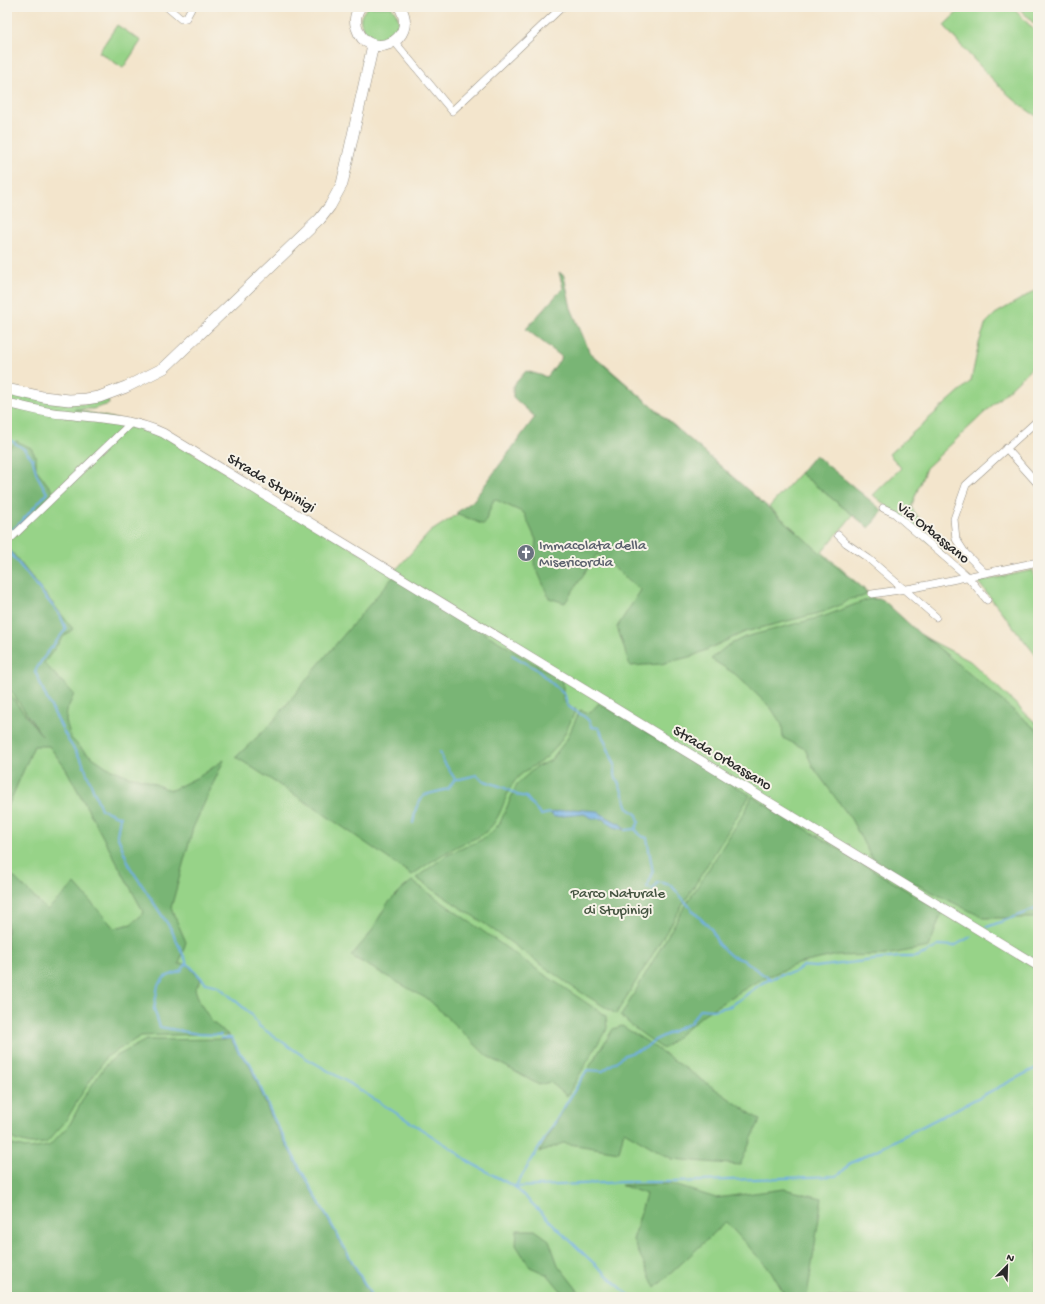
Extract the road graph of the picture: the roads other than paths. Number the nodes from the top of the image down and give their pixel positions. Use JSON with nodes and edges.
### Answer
{"nodes":[{"id":1,"x":167,"y":7,"type":"edge"},
{"id":2,"x":192,"y":7,"type":"edge"},
{"id":3,"x":360,"y":7,"type":"edge"},
{"id":4,"x":400,"y":7,"type":"edge"},
{"id":5,"x":562,"y":7,"type":"edge"},
{"id":6,"x":394,"y":41,"type":"junction"},
{"id":7,"x":373,"y":45,"type":"junction"},
{"id":8,"x":7,"y":389,"type":"edge"},
{"id":9,"x":7,"y":403,"type":"edge"},
{"id":10,"x":1038,"y":420,"type":"edge"},
{"id":11,"x":132,"y":422,"type":"junction"},
{"id":12,"x":1006,"y":448,"type":"junction"},
{"id":13,"x":1038,"y":484,"type":"edge"},
{"id":14,"x":883,"y":508,"type":"dead end"},
{"id":15,"x":838,"y":535,"type":"dead end"},
{"id":16,"x":7,"y":542,"type":"edge"},
{"id":17,"x":1038,"y":562,"type":"edge"},
{"id":18,"x":394,"y":573,"type":"joint"},
{"id":19,"x":985,"y":573,"type":"junction"},
{"id":20,"x":968,"y":577,"type":"junction"},
{"id":21,"x":903,"y":589,"type":"junction"},
{"id":22,"x":872,"y":594,"type":"dead end"},
{"id":23,"x":987,"y":600,"type":"dead end"},
{"id":24,"x":936,"y":617,"type":"dead end"},
{"id":25,"x":1038,"y":966,"type":"edge"}],
"edges":[{"from":1,"to":2,"type":"street"},
{"from":3,"to":7,"type":"main road"},
{"from":4,"to":6,"type":"main road"},
{"from":5,"to":6,"type":"street"},
{"from":6,"to":7,"type":"main road"},
{"from":7,"to":8,"type":"main road"},
{"from":9,"to":11,"type":"main road","name":"Strada Stupinigi"},
{"from":10,"to":12,"type":"street"},
{"from":11,"to":16,"type":"street"},
{"from":11,"to":18,"type":"main road","name":"Strada Stupinigi"},
{"from":12,"to":13,"type":"street"},
{"from":12,"to":19,"type":"street"},
{"from":14,"to":20,"type":"street","name":"Via Orbassano"},
{"from":15,"to":21,"type":"street"},
{"from":17,"to":19,"type":"street","name":"Via Orbassano"},
{"from":18,"to":25,"type":"main road","name":"Strada Orbassano"},
{"from":19,"to":20,"type":"street","name":"Via Orbassano"},
{"from":20,"to":21,"type":"street","name":"Via Orbassano"},
{"from":20,"to":23,"type":"street"},
{"from":21,"to":22,"type":"street","name":"Via Orbassano"},
{"from":21,"to":24,"type":"street"}]}
